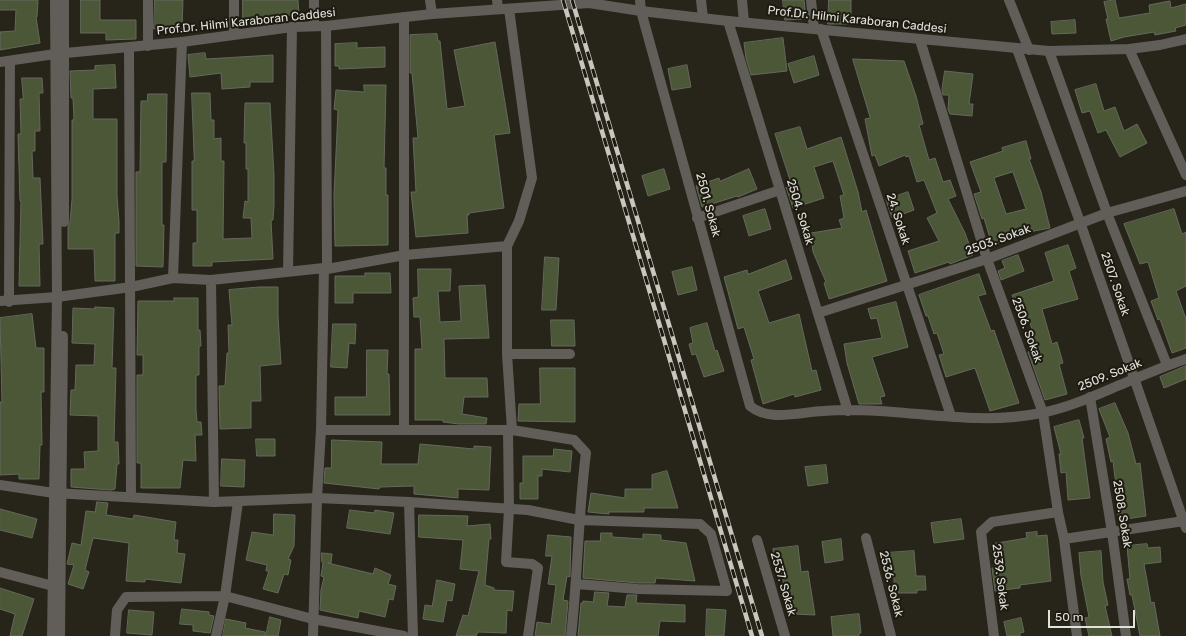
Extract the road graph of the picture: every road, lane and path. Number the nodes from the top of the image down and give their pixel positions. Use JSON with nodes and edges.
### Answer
{"nodes":[{"id":1,"x":55,"y":0,"type":"edge"},
{"id":2,"x":64,"y":0,"type":"edge"},
{"id":3,"x":148,"y":0,"type":"edge"},
{"id":4,"x":234,"y":0,"type":"edge"},
{"id":5,"x":314,"y":0,"type":"edge"},
{"id":6,"x":430,"y":0,"type":"edge"},
{"id":7,"x":640,"y":0,"type":"edge"},
{"id":8,"x":701,"y":0,"type":"edge"},
{"id":9,"x":742,"y":0,"type":"edge"},
{"id":10,"x":811,"y":0,"type":"edge"},
{"id":11,"x":1010,"y":0,"type":"edge"},
{"id":12,"x":589,"y":1,"type":"edge"},
{"id":13,"x":498,"y":5,"type":"edge"},
{"id":14,"x":509,"y":9,"type":"junction"},
{"id":15,"x":641,"y":11,"type":"junction"},
{"id":16,"x":432,"y":14,"type":"junction"},
{"id":17,"x":404,"y":18,"type":"junction"},
{"id":18,"x":703,"y":18,"type":"junction"},
{"id":19,"x":728,"y":21,"type":"junction"},
{"id":20,"x":744,"y":22,"type":"junction"},
{"id":21,"x":314,"y":26,"type":"junction"},
{"id":22,"x":326,"y":26,"type":"junction"},
{"id":23,"x":292,"y":27,"type":"junction"},
{"id":24,"x":818,"y":29,"type":"junction"},
{"id":25,"x":234,"y":34,"type":"junction"},
{"id":26,"x":1186,"y":39,"type":"edge"},
{"id":27,"x":920,"y":40,"type":"junction"},
{"id":28,"x":182,"y":42,"type":"junction"},
{"id":29,"x":148,"y":46,"type":"junction"},
{"id":30,"x":129,"y":48,"type":"junction"},
{"id":31,"x":1017,"y":49,"type":"junction"},
{"id":32,"x":1129,"y":49,"type":"junction"},
{"id":33,"x":1029,"y":50,"type":"junction"},
{"id":34,"x":1049,"y":52,"type":"junction"},
{"id":35,"x":59,"y":54,"type":"junction"},
{"id":36,"x":5,"y":61,"type":"edge"},
{"id":37,"x":1186,"y":175,"type":"edge"},
{"id":38,"x":780,"y":190,"type":"junction"},
{"id":39,"x":1186,"y":191,"type":"edge"},
{"id":40,"x":1107,"y":214,"type":"junction"},
{"id":41,"x":697,"y":218,"type":"junction"},
{"id":42,"x":1080,"y":222,"type":"junction"},
{"id":43,"x":506,"y":246,"type":"junction"},
{"id":44,"x":405,"y":255,"type":"junction"},
{"id":45,"x":987,"y":259,"type":"junction"},
{"id":46,"x":326,"y":269,"type":"junction"},
{"id":47,"x":288,"y":272,"type":"junction"},
{"id":48,"x":173,"y":278,"type":"junction"},
{"id":49,"x":211,"y":280,"type":"junction"},
{"id":50,"x":906,"y":284,"type":"junction"},
{"id":51,"x":131,"y":287,"type":"junction"},
{"id":52,"x":60,"y":296,"type":"junction"},
{"id":53,"x":5,"y":302,"type":"edge"},
{"id":54,"x":818,"y":313,"type":"junction"},
{"id":55,"x":507,"y":354,"type":"junction"},
{"id":56,"x":570,"y":354,"type":"dead end"},
{"id":57,"x":1186,"y":359,"type":"edge"},
{"id":58,"x":1167,"y":365,"type":"junction"},
{"id":59,"x":1135,"y":378,"type":"junction"},
{"id":60,"x":1090,"y":397,"type":"junction"},
{"id":61,"x":848,"y":411,"type":"junction"},
{"id":62,"x":1043,"y":413,"type":"junction"},
{"id":63,"x":951,"y":416,"type":"junction"},
{"id":64,"x":321,"y":430,"type":"junction"},
{"id":65,"x":404,"y":430,"type":"junction"},
{"id":66,"x":510,"y":430,"type":"junction"},
{"id":67,"x":0,"y":485,"type":"edge"},
{"id":68,"x":58,"y":493,"type":"junction"},
{"id":69,"x":131,"y":497,"type":"junction"},
{"id":70,"x":317,"y":498,"type":"junction"},
{"id":71,"x":214,"y":502,"type":"junction"},
{"id":72,"x":238,"y":502,"type":"junction"},
{"id":73,"x":410,"y":502,"type":"junction"},
{"id":74,"x":508,"y":509,"type":"junction"},
{"id":75,"x":1058,"y":512,"type":"junction"},
{"id":76,"x":578,"y":520,"type":"junction"},
{"id":77,"x":1185,"y":525,"type":"edge"},
{"id":78,"x":1112,"y":532,"type":"junction"},
{"id":79,"x":866,"y":538,"type":"dead end"},
{"id":80,"x":1064,"y":539,"type":"junction"},
{"id":81,"x":757,"y":540,"type":"dead end"},
{"id":82,"x":0,"y":572,"type":"edge"},
{"id":83,"x":577,"y":584,"type":"junction"},
{"id":84,"x":53,"y":586,"type":"junction"},
{"id":85,"x":225,"y":596,"type":"junction"},
{"id":86,"x":313,"y":619,"type":"junction"},
{"id":87,"x":52,"y":636,"type":"edge"},
{"id":88,"x":60,"y":636,"type":"edge"},
{"id":89,"x":115,"y":636,"type":"edge"},
{"id":90,"x":216,"y":636,"type":"edge"},
{"id":91,"x":313,"y":636,"type":"edge"},
{"id":92,"x":404,"y":636,"type":"edge"},
{"id":93,"x":412,"y":636,"type":"edge"},
{"id":94,"x":528,"y":636,"type":"edge"},
{"id":95,"x":572,"y":636,"type":"edge"},
{"id":96,"x":785,"y":636,"type":"edge"},
{"id":97,"x":891,"y":636,"type":"edge"},
{"id":98,"x":994,"y":636,"type":"edge"},
{"id":99,"x":1078,"y":636,"type":"edge"},
{"id":100,"x":1126,"y":636,"type":"edge"}],
"edges":[{"from":1,"to":35,"type":"street"},
{"from":2,"to":35,"type":"street"},
{"from":3,"to":29,"type":"street"},
{"from":4,"to":25,"type":"street"},
{"from":5,"to":21,"type":"street"},
{"from":6,"to":16,"type":"street"},
{"from":7,"to":15,"type":"street","name":"2501. Sokak"},
{"from":8,"to":18,"type":"street"},
{"from":9,"to":20,"type":"street"},
{"from":10,"to":24,"type":"street","name":"24. Sokak"},
{"from":11,"to":33,"type":"street"},
{"from":12,"to":14,"type":"street","name":"Prof.Dr. Hilmi Karaboran Caddesi"},
{"from":12,"to":15,"type":"street","name":"Prof.Dr. Hilmi Karaboran Caddesi"},
{"from":13,"to":14,"type":"street","name":"Prof.Dr. Hilmi Karaboran Caddesi"},
{"from":13,"to":16,"type":"street","name":"Prof.Dr. Hilmi Karaboran Caddesi"},
{"from":14,"to":43,"type":"street"},
{"from":15,"to":18,"type":"street","name":"Prof.Dr. Hilmi Karaboran Caddesi"},
{"from":15,"to":41,"type":"street","name":"2501. Sokak"},
{"from":16,"to":17,"type":"street","name":"Prof.Dr. Hilmi Karaboran Caddesi"},
{"from":17,"to":22,"type":"street","name":"Prof.Dr. Hilmi Karaboran Caddesi"},
{"from":17,"to":44,"type":"street"},
{"from":18,"to":19,"type":"street","name":"Prof.Dr. Hilmi Karaboran Caddesi"},
{"from":19,"to":20,"type":"street","name":"Prof.Dr. Hilmi Karaboran Caddesi"},
{"from":19,"to":38,"type":"street","name":"2504. Sokak"},
{"from":20,"to":24,"type":"street","name":"Prof.Dr. Hilmi Karaboran Caddesi"},
{"from":21,"to":22,"type":"street","name":"Prof.Dr. Hilmi Karaboran Caddesi"},
{"from":21,"to":23,"type":"street","name":"Prof.Dr. Hilmi Karaboran Caddesi"},
{"from":22,"to":46,"type":"street"},
{"from":23,"to":25,"type":"street","name":"Prof.Dr. Hilmi Karaboran Caddesi"},
{"from":23,"to":47,"type":"street"},
{"from":24,"to":27,"type":"street","name":"Prof.Dr. Hilmi Karaboran Caddesi"},
{"from":24,"to":50,"type":"street","name":"24. Sokak"},
{"from":25,"to":28,"type":"street","name":"Prof.Dr. Hilmi Karaboran Caddesi"},
{"from":26,"to":32,"type":"street","name":"Prof.Dr. Hilmi Karaboran Caddesi"},
{"from":27,"to":31,"type":"street","name":"Prof.Dr. Hilmi Karaboran Caddesi"},
{"from":27,"to":45,"type":"street","name":"2506. Sokak"},
{"from":28,"to":29,"type":"street","name":"Prof.Dr. Hilmi Karaboran Caddesi"},
{"from":28,"to":48,"type":"street"},
{"from":29,"to":30,"type":"street","name":"Prof.Dr. Hilmi Karaboran Caddesi"},
{"from":30,"to":35,"type":"street","name":"Prof.Dr. Hilmi Karaboran Caddesi"},
{"from":30,"to":51,"type":"street"},
{"from":31,"to":33,"type":"street","name":"Prof.Dr. Hilmi Karaboran Caddesi"},
{"from":31,"to":42,"type":"street","name":"2507. Sokak"},
{"from":32,"to":34,"type":"street","name":"Prof.Dr. Hilmi Karaboran Caddesi"},
{"from":32,"to":37,"type":"street"},
{"from":33,"to":34,"type":"street","name":"Prof.Dr. Hilmi Karaboran Caddesi"},
{"from":34,"to":40,"type":"street"},
{"from":35,"to":36,"type":"street","name":"Prof.Dr. Hilmi Karaboran Caddesi"},
{"from":35,"to":52,"type":"street"},
{"from":36,"to":53,"type":"street"},
{"from":38,"to":41,"type":"street"},
{"from":38,"to":54,"type":"street","name":"2504. Sokak"},
{"from":39,"to":40,"type":"street","name":"2503. Sokak"},
{"from":40,"to":42,"type":"street","name":"2503. Sokak"},
{"from":40,"to":58,"type":"street"},
{"from":41,"to":61,"type":"street","name":"2501. Sokak"},
{"from":42,"to":45,"type":"street","name":"2503. Sokak"},
{"from":42,"to":59,"type":"street","name":"2507. Sokak"},
{"from":43,"to":44,"type":"street"},
{"from":43,"to":55,"type":"street"},
{"from":44,"to":46,"type":"street"},
{"from":44,"to":65,"type":"street"},
{"from":45,"to":50,"type":"street","name":"2503. Sokak"},
{"from":45,"to":62,"type":"street","name":"2506. Sokak"},
{"from":46,"to":47,"type":"street"},
{"from":46,"to":64,"type":"street"},
{"from":47,"to":49,"type":"street"},
{"from":48,"to":49,"type":"street"},
{"from":48,"to":51,"type":"street"},
{"from":49,"to":71,"type":"street"},
{"from":50,"to":54,"type":"street","name":"2503. Sokak"},
{"from":50,"to":63,"type":"street","name":"24. Sokak"},
{"from":51,"to":52,"type":"street"},
{"from":51,"to":69,"type":"street"},
{"from":52,"to":53,"type":"street"},
{"from":52,"to":68,"type":"street"},
{"from":54,"to":61,"type":"street","name":"2504. Sokak"},
{"from":55,"to":56,"type":"street"},
{"from":55,"to":66,"type":"street"},
{"from":57,"to":58,"type":"street","name":"2509. Sokak"},
{"from":58,"to":59,"type":"street","name":"2509. Sokak"},
{"from":59,"to":60,"type":"street","name":"2509. Sokak"},
{"from":59,"to":77,"type":"street","name":"2507. Sokak"},
{"from":60,"to":62,"type":"street","name":"2509. Sokak"},
{"from":60,"to":78,"type":"street","name":"2508. Sokak"},
{"from":61,"to":63,"type":"street"},
{"from":62,"to":63,"type":"street"},
{"from":62,"to":75,"type":"street","name":"2506. Sokak"},
{"from":64,"to":65,"type":"street"},
{"from":64,"to":70,"type":"street"},
{"from":65,"to":66,"type":"street"},
{"from":66,"to":74,"type":"street"},
{"from":66,"to":76,"type":"street"},
{"from":67,"to":68,"type":"street"},
{"from":68,"to":69,"type":"street"},
{"from":68,"to":84,"type":"street"},
{"from":68,"to":88,"type":"street"},
{"from":69,"to":71,"type":"street"},
{"from":70,"to":72,"type":"street"},
{"from":70,"to":73,"type":"street"},
{"from":70,"to":86,"type":"street"},
{"from":71,"to":72,"type":"street"},
{"from":72,"to":85,"type":"street"},
{"from":73,"to":74,"type":"street"},
{"from":73,"to":93,"type":"street"},
{"from":74,"to":76,"type":"street"},
{"from":74,"to":94,"type":"street"},
{"from":75,"to":80,"type":"street","name":"2506. Sokak"},
{"from":75,"to":98,"type":"street","name":"2539. Sokak"},
{"from":76,"to":83,"type":"street"},
{"from":76,"to":83,"type":"street"},
{"from":77,"to":78,"type":"street"},
{"from":78,"to":80,"type":"street"},
{"from":78,"to":100,"type":"street","name":"2508. Sokak"},
{"from":79,"to":97,"type":"street","name":"2536. Sokak"},
{"from":80,"to":99,"type":"street","name":"2506. Sokak"},
{"from":81,"to":96,"type":"street","name":"2537. Sokak"},
{"from":82,"to":84,"type":"street"},
{"from":83,"to":95,"type":"street"},
{"from":84,"to":87,"type":"street"},
{"from":85,"to":86,"type":"street"},
{"from":85,"to":89,"type":"street"},
{"from":85,"to":90,"type":"street"},
{"from":86,"to":91,"type":"street"},
{"from":86,"to":92,"type":"street"}]}
